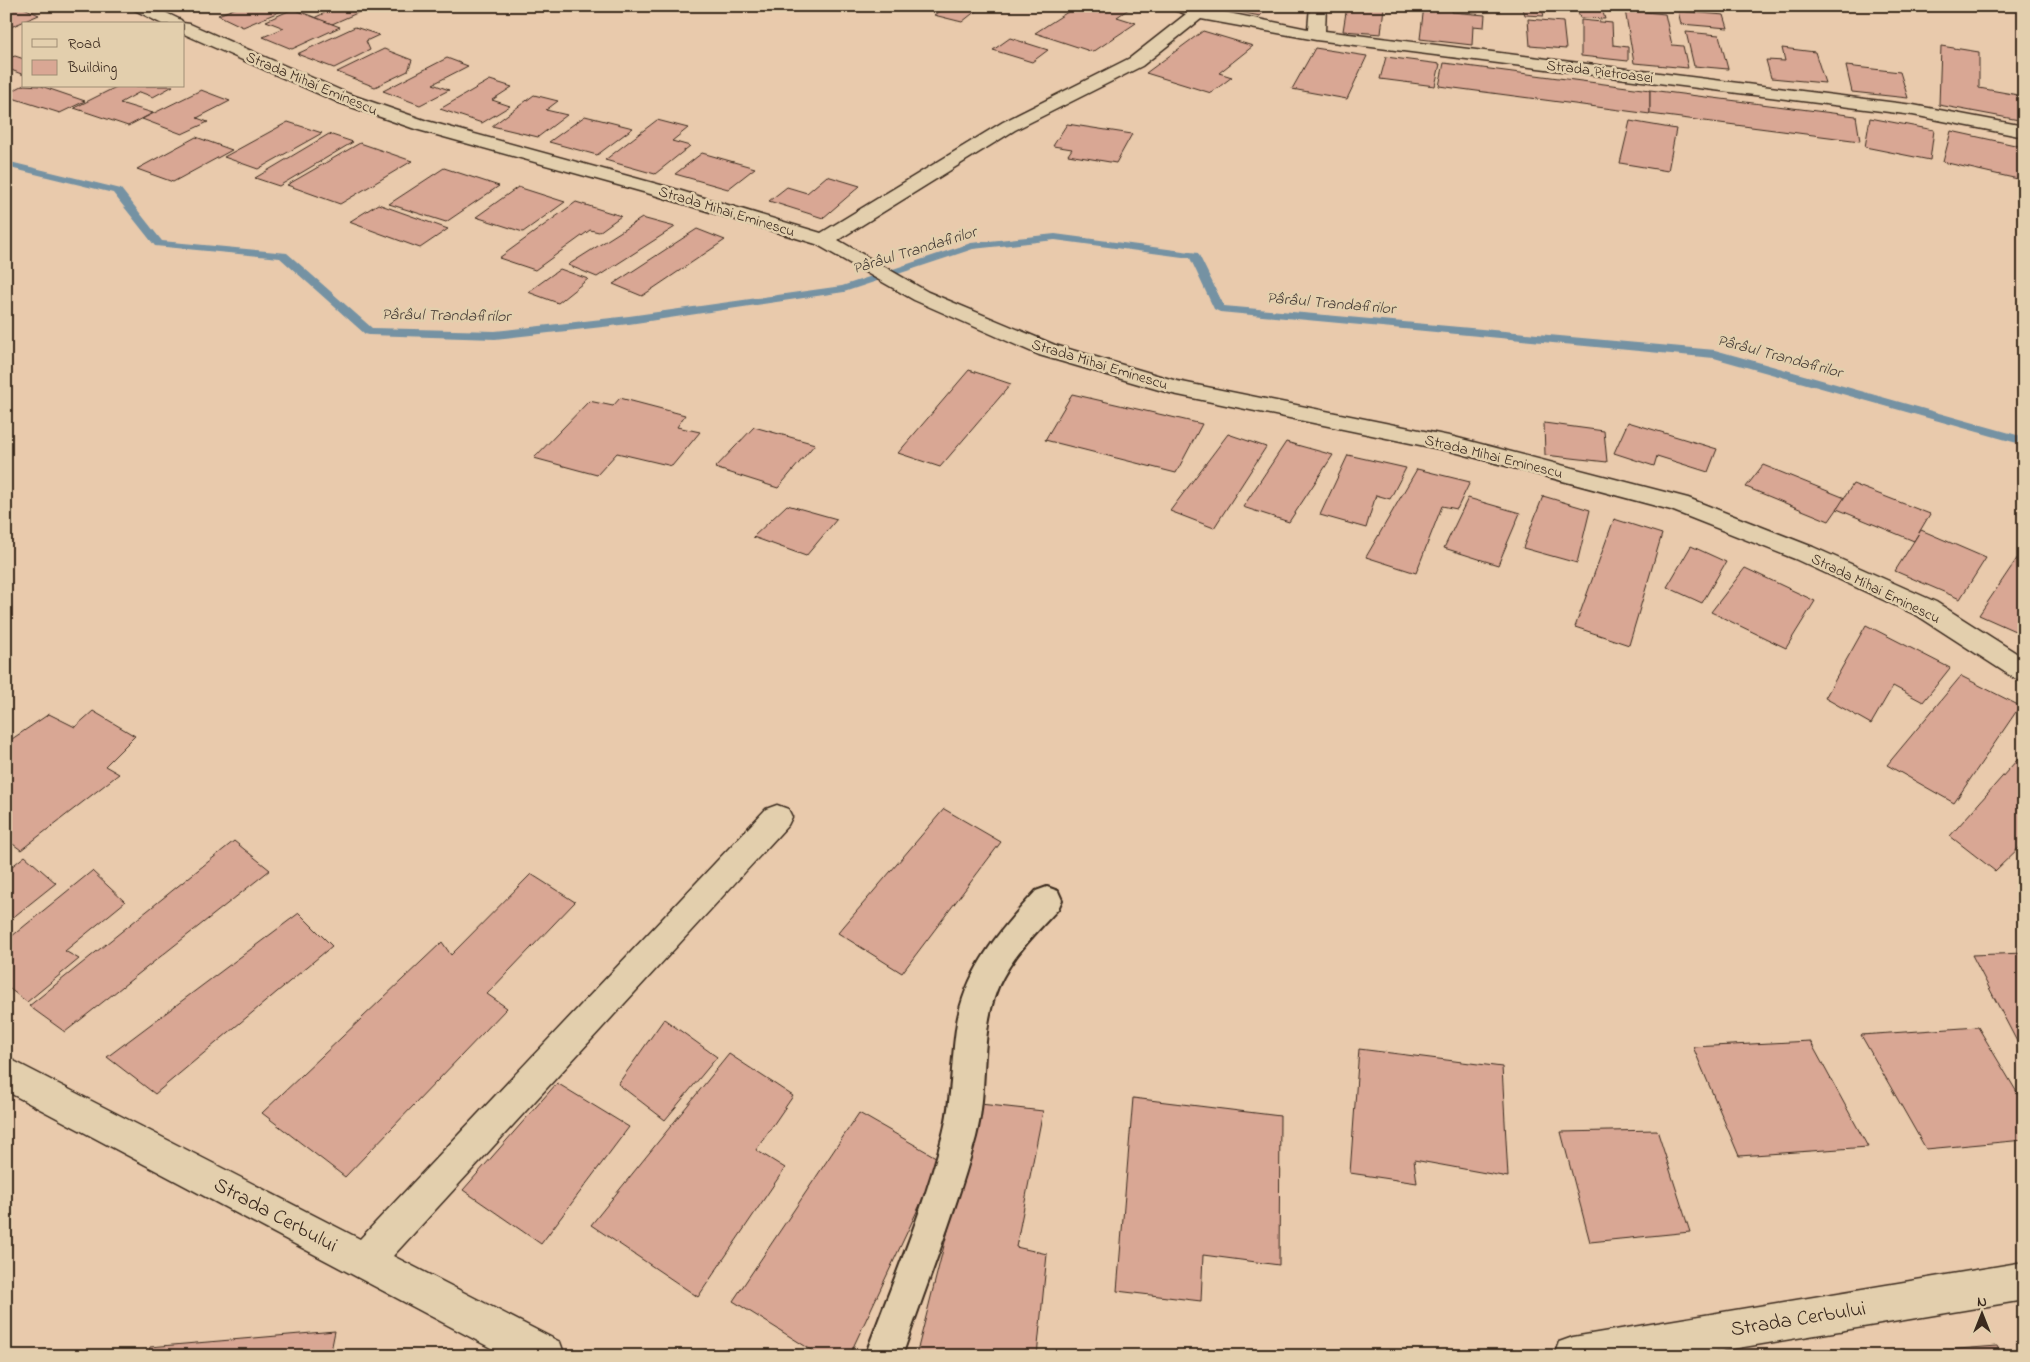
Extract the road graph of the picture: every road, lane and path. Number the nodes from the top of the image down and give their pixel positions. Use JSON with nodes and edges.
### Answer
{"nodes":[{"id":1,"x":139,"y":6,"type":"edge"},
{"id":2,"x":1177,"y":6,"type":"edge"},
{"id":3,"x":1318,"y":6,"type":"edge"},
{"id":4,"x":1198,"y":13,"type":"junction"},
{"id":5,"x":175,"y":20,"type":"edge"},
{"id":6,"x":185,"y":25,"type":"edge"},
{"id":7,"x":1316,"y":35,"type":"junction"},
{"id":8,"x":2024,"y":132,"type":"edge"},
{"id":9,"x":823,"y":240,"type":"junction"},
{"id":10,"x":2024,"y":671,"type":"edge"},
{"id":11,"x":777,"y":817,"type":"dead end"},
{"id":12,"x":1047,"y":900,"type":"dead end"},
{"id":13,"x":6,"y":1073,"type":"edge"},
{"id":14,"x":364,"y":1260,"type":"junction"},
{"id":15,"x":2024,"y":1280,"type":"edge"},
{"id":16,"x":546,"y":1356,"type":"edge"},
{"id":17,"x":883,"y":1356,"type":"edge"},
{"id":18,"x":1573,"y":1356,"type":"edge"}],
"edges":[{"from":1,"to":5,"type":"street","name":"Strada Mihai Eminescu"},
{"from":2,"to":4,"type":"street","name":"Strada Pietroasei"},
{"from":3,"to":7,"type":"street"},
{"from":4,"to":7,"type":"street","name":"Strada Pietroasei"},
{"from":4,"to":9,"type":"street"},
{"from":6,"to":9,"type":"street","name":"Strada Mihai Eminescu"},
{"from":7,"to":8,"type":"street","name":"Strada Pietroasei"},
{"from":9,"to":10,"type":"street","name":"Strada Mihai Eminescu"},
{"from":11,"to":14,"type":"street"},
{"from":12,"to":17,"type":"lane"},
{"from":13,"to":14,"type":"street","name":"Strada Cerbului"},
{"from":14,"to":16,"type":"street","name":"Strada Cerbului"},
{"from":15,"to":18,"type":"street","name":"Strada Cerbului"}]}
